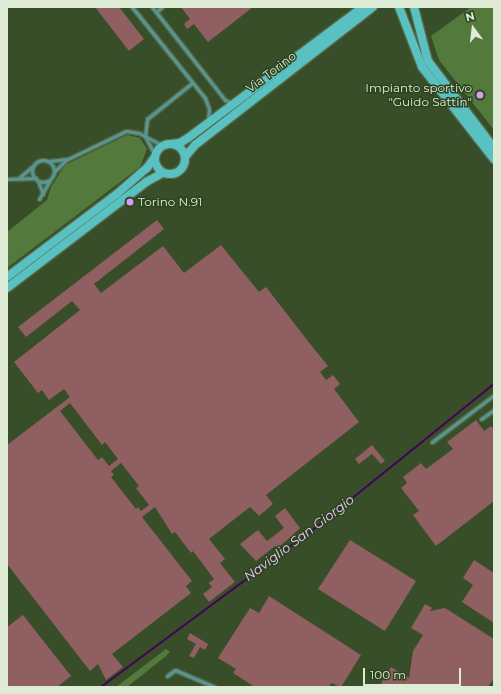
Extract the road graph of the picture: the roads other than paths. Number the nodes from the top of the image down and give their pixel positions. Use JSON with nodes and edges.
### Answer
{"nodes":[{"id":1,"x":132,"y":7,"type":"edge"},
{"id":2,"x":152,"y":7,"type":"edge"},
{"id":3,"x":162,"y":7,"type":"edge"},
{"id":4,"x":363,"y":7,"type":"edge"},
{"id":5,"x":373,"y":7,"type":"edge"},
{"id":6,"x":400,"y":7,"type":"edge"},
{"id":7,"x":414,"y":7,"type":"edge"},
{"id":8,"x":156,"y":12,"type":"junction"},
{"id":9,"x":192,"y":83,"type":"junction"},
{"id":10,"x":232,"y":103,"type":"junction"},
{"id":11,"x":207,"y":123,"type":"junction"},
{"id":12,"x":145,"y":136,"type":"junction"},
{"id":13,"x":169,"y":144,"type":"junction"},
{"id":14,"x":494,"y":148,"type":"edge"},
{"id":15,"x":155,"y":157,"type":"junction"},
{"id":16,"x":185,"y":157,"type":"junction"},
{"id":17,"x":68,"y":159,"type":"junction"},
{"id":18,"x":494,"y":159,"type":"edge"},
{"id":19,"x":49,"y":161,"type":"junction"},
{"id":20,"x":33,"y":167,"type":"junction"},
{"id":21,"x":54,"y":172,"type":"junction"},
{"id":22,"x":163,"y":173,"type":"junction"},
{"id":23,"x":16,"y":178,"type":"junction"},
{"id":24,"x":7,"y":179,"type":"edge"},
{"id":25,"x":37,"y":179,"type":"junction"},
{"id":26,"x":50,"y":179,"type":"junction"},
{"id":27,"x":43,"y":194,"type":"junction"},
{"id":28,"x":39,"y":199,"type":"dead end"},
{"id":29,"x":8,"y":275,"type":"edge"},
{"id":30,"x":7,"y":288,"type":"edge"},
{"id":31,"x":494,"y":395,"type":"edge"},
{"id":32,"x":494,"y":410,"type":"edge"},
{"id":33,"x":481,"y":419,"type":"dead end"},
{"id":34,"x":432,"y":442,"type":"dead end"},
{"id":35,"x":167,"y":676,"type":"dead end"},
{"id":36,"x":215,"y":687,"type":"edge"}],
"edges":[{"from":1,"to":9,"type":"lane"},
{"from":2,"to":8,"type":"lane"},
{"from":3,"to":8,"type":"lane"},
{"from":4,"to":10,"type":"main road","name":"Via Torino"},
{"from":5,"to":16,"type":"main road","name":"Via Torino"},
{"from":6,"to":18,"type":"main road"},
{"from":7,"to":14,"type":"main road"},
{"from":8,"to":10,"type":"lane"},
{"from":9,"to":11,"type":"lane"},
{"from":9,"to":12,"type":"lane"},
{"from":10,"to":11,"type":"main road","name":"Via Torino"},
{"from":11,"to":13,"type":"main road","name":"Via Torino"},
{"from":12,"to":13,"type":"lane"},
{"from":12,"to":15,"type":"lane"},
{"from":12,"to":17,"type":"lane"},
{"from":13,"to":15,"type":"main road"},
{"from":13,"to":16,"type":"main road"},
{"from":15,"to":22,"type":"main road"},
{"from":15,"to":29,"type":"main road"},
{"from":16,"to":22,"type":"main road"},
{"from":17,"to":19,"type":"lane"},
{"from":17,"to":21,"type":"lane"},
{"from":19,"to":20,"type":"lane"},
{"from":19,"to":21,"type":"lane"},
{"from":20,"to":23,"type":"lane"},
{"from":20,"to":25,"type":"lane"},
{"from":21,"to":26,"type":"lane"},
{"from":22,"to":30,"type":"main road"},
{"from":23,"to":24,"type":"lane"},
{"from":23,"to":25,"type":"lane"},
{"from":25,"to":26,"type":"lane"},
{"from":25,"to":27,"type":"lane"},
{"from":26,"to":27,"type":"lane"},
{"from":27,"to":28,"type":"lane"},
{"from":31,"to":34,"type":"lane"},
{"from":32,"to":33,"type":"lane"},
{"from":35,"to":36,"type":"lane"}]}
